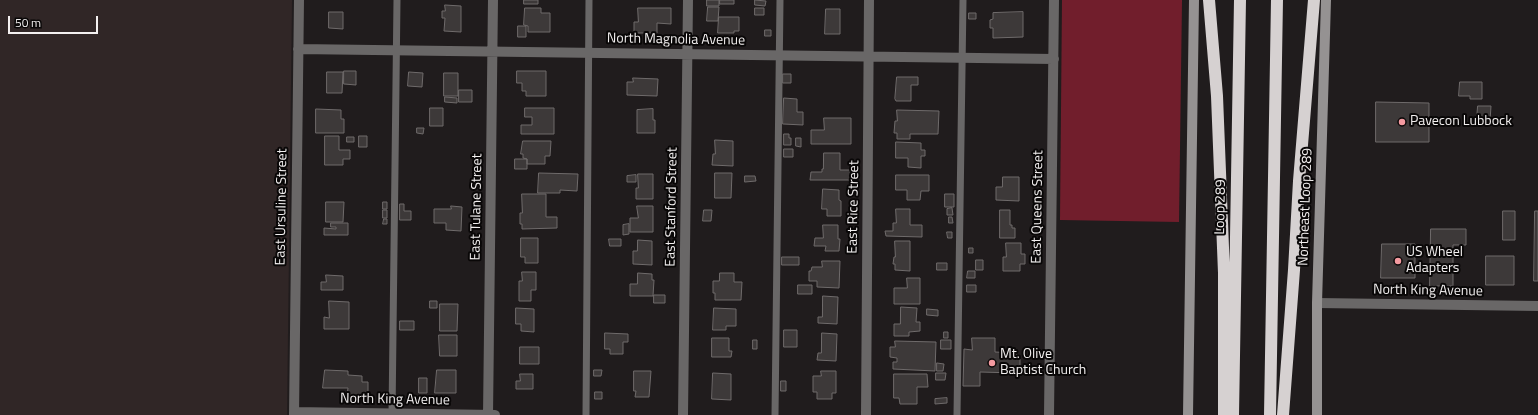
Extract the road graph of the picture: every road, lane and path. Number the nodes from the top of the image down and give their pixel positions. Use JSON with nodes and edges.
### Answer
{"nodes":[{"id":1,"x":299,"y":0,"type":"edge"},
{"id":2,"x":396,"y":0,"type":"edge"},
{"id":3,"x":493,"y":0,"type":"edge"},
{"id":4,"x":589,"y":0,"type":"edge"},
{"id":5,"x":688,"y":0,"type":"edge"},
{"id":6,"x":780,"y":0,"type":"edge"},
{"id":7,"x":869,"y":0,"type":"edge"},
{"id":8,"x":963,"y":0,"type":"edge"},
{"id":9,"x":1054,"y":0,"type":"edge"},
{"id":10,"x":1194,"y":0,"type":"edge"},
{"id":11,"x":1209,"y":0,"type":"edge"},
{"id":12,"x":1240,"y":0,"type":"edge"},
{"id":13,"x":1277,"y":0,"type":"edge"},
{"id":14,"x":1314,"y":0,"type":"edge"},
{"id":15,"x":1326,"y":0,"type":"edge"},
{"id":16,"x":298,"y":49,"type":"junction"},
{"id":17,"x":396,"y":50,"type":"junction"},
{"id":18,"x":492,"y":52,"type":"junction"},
{"id":19,"x":588,"y":53,"type":"junction"},
{"id":20,"x":687,"y":54,"type":"junction"},
{"id":21,"x":780,"y":55,"type":"junction"},
{"id":22,"x":869,"y":56,"type":"junction"},
{"id":23,"x":962,"y":58,"type":"junction"},
{"id":24,"x":1054,"y":59,"type":"junction"},
{"id":25,"x":1317,"y":303,"type":"junction"},
{"id":26,"x":1538,"y":306,"type":"edge"},
{"id":27,"x":294,"y":414,"type":"edge"},
{"id":28,"x":392,"y":414,"type":"edge"},
{"id":29,"x":488,"y":415,"type":"edge"},
{"id":30,"x":495,"y":415,"type":"edge"},
{"id":31,"x":586,"y":415,"type":"edge"},
{"id":32,"x":683,"y":415,"type":"edge"},
{"id":33,"x":775,"y":415,"type":"edge"},
{"id":34,"x":866,"y":415,"type":"edge"},
{"id":35,"x":957,"y":415,"type":"edge"},
{"id":36,"x":1049,"y":415,"type":"edge"},
{"id":37,"x":1188,"y":415,"type":"edge"},
{"id":38,"x":1224,"y":415,"type":"edge"},
{"id":39,"x":1233,"y":415,"type":"edge"},
{"id":40,"x":1270,"y":415,"type":"edge"},
{"id":41,"x":1283,"y":415,"type":"edge"},
{"id":42,"x":1317,"y":415,"type":"edge"}],
"edges":[{"from":1,"to":16,"type":"street","name":"East Ursuline Street"},
{"from":2,"to":17,"type":"lane"},
{"from":3,"to":18,"type":"street","name":"East Tulane Street"},
{"from":4,"to":19,"type":"lane"},
{"from":5,"to":20,"type":"street","name":"East Stanford Street"},
{"from":6,"to":21,"type":"lane"},
{"from":7,"to":22,"type":"street","name":"East Rice Street"},
{"from":8,"to":23,"type":"lane"},
{"from":9,"to":24,"type":"street","name":"East Queens Street"},
{"from":10,"to":37,"type":"main road"},
{"from":11,"to":38,"type":"highway"},
{"from":12,"to":39,"type":"highway","name":"Loop 289"},
{"from":13,"to":40,"type":"highway"},
{"from":14,"to":41,"type":"highway"},
{"from":15,"to":25,"type":"main road","name":"Northeast Loop 289"},
{"from":16,"to":17,"type":"street","name":"North Magnolia Avenue"},
{"from":16,"to":27,"type":"street","name":"East Ursuline Street"},
{"from":17,"to":18,"type":"street","name":"North Magnolia Avenue"},
{"from":17,"to":28,"type":"lane"},
{"from":18,"to":19,"type":"street","name":"North Magnolia Avenue"},
{"from":18,"to":29,"type":"street","name":"East Tulane Street"},
{"from":19,"to":20,"type":"street","name":"North Magnolia Avenue"},
{"from":19,"to":31,"type":"lane"},
{"from":20,"to":21,"type":"street","name":"North Magnolia Avenue"},
{"from":20,"to":32,"type":"street","name":"East Stanford Street"},
{"from":21,"to":22,"type":"street","name":"North Magnolia Avenue"},
{"from":21,"to":33,"type":"lane"},
{"from":22,"to":23,"type":"street","name":"North Magnolia Avenue"},
{"from":22,"to":34,"type":"street","name":"East Rice Street"},
{"from":23,"to":24,"type":"street","name":"North Magnolia Avenue"},
{"from":23,"to":35,"type":"lane"},
{"from":24,"to":36,"type":"street","name":"East Queens Street"},
{"from":25,"to":26,"type":"street","name":"North King Avenue"},
{"from":25,"to":42,"type":"main road","name":"Northeast Loop 289"},
{"from":27,"to":28,"type":"street","name":"North King Avenue"},
{"from":28,"to":29,"type":"street","name":"North King Avenue"},
{"from":29,"to":30,"type":"street","name":"North King Avenue"}]}
